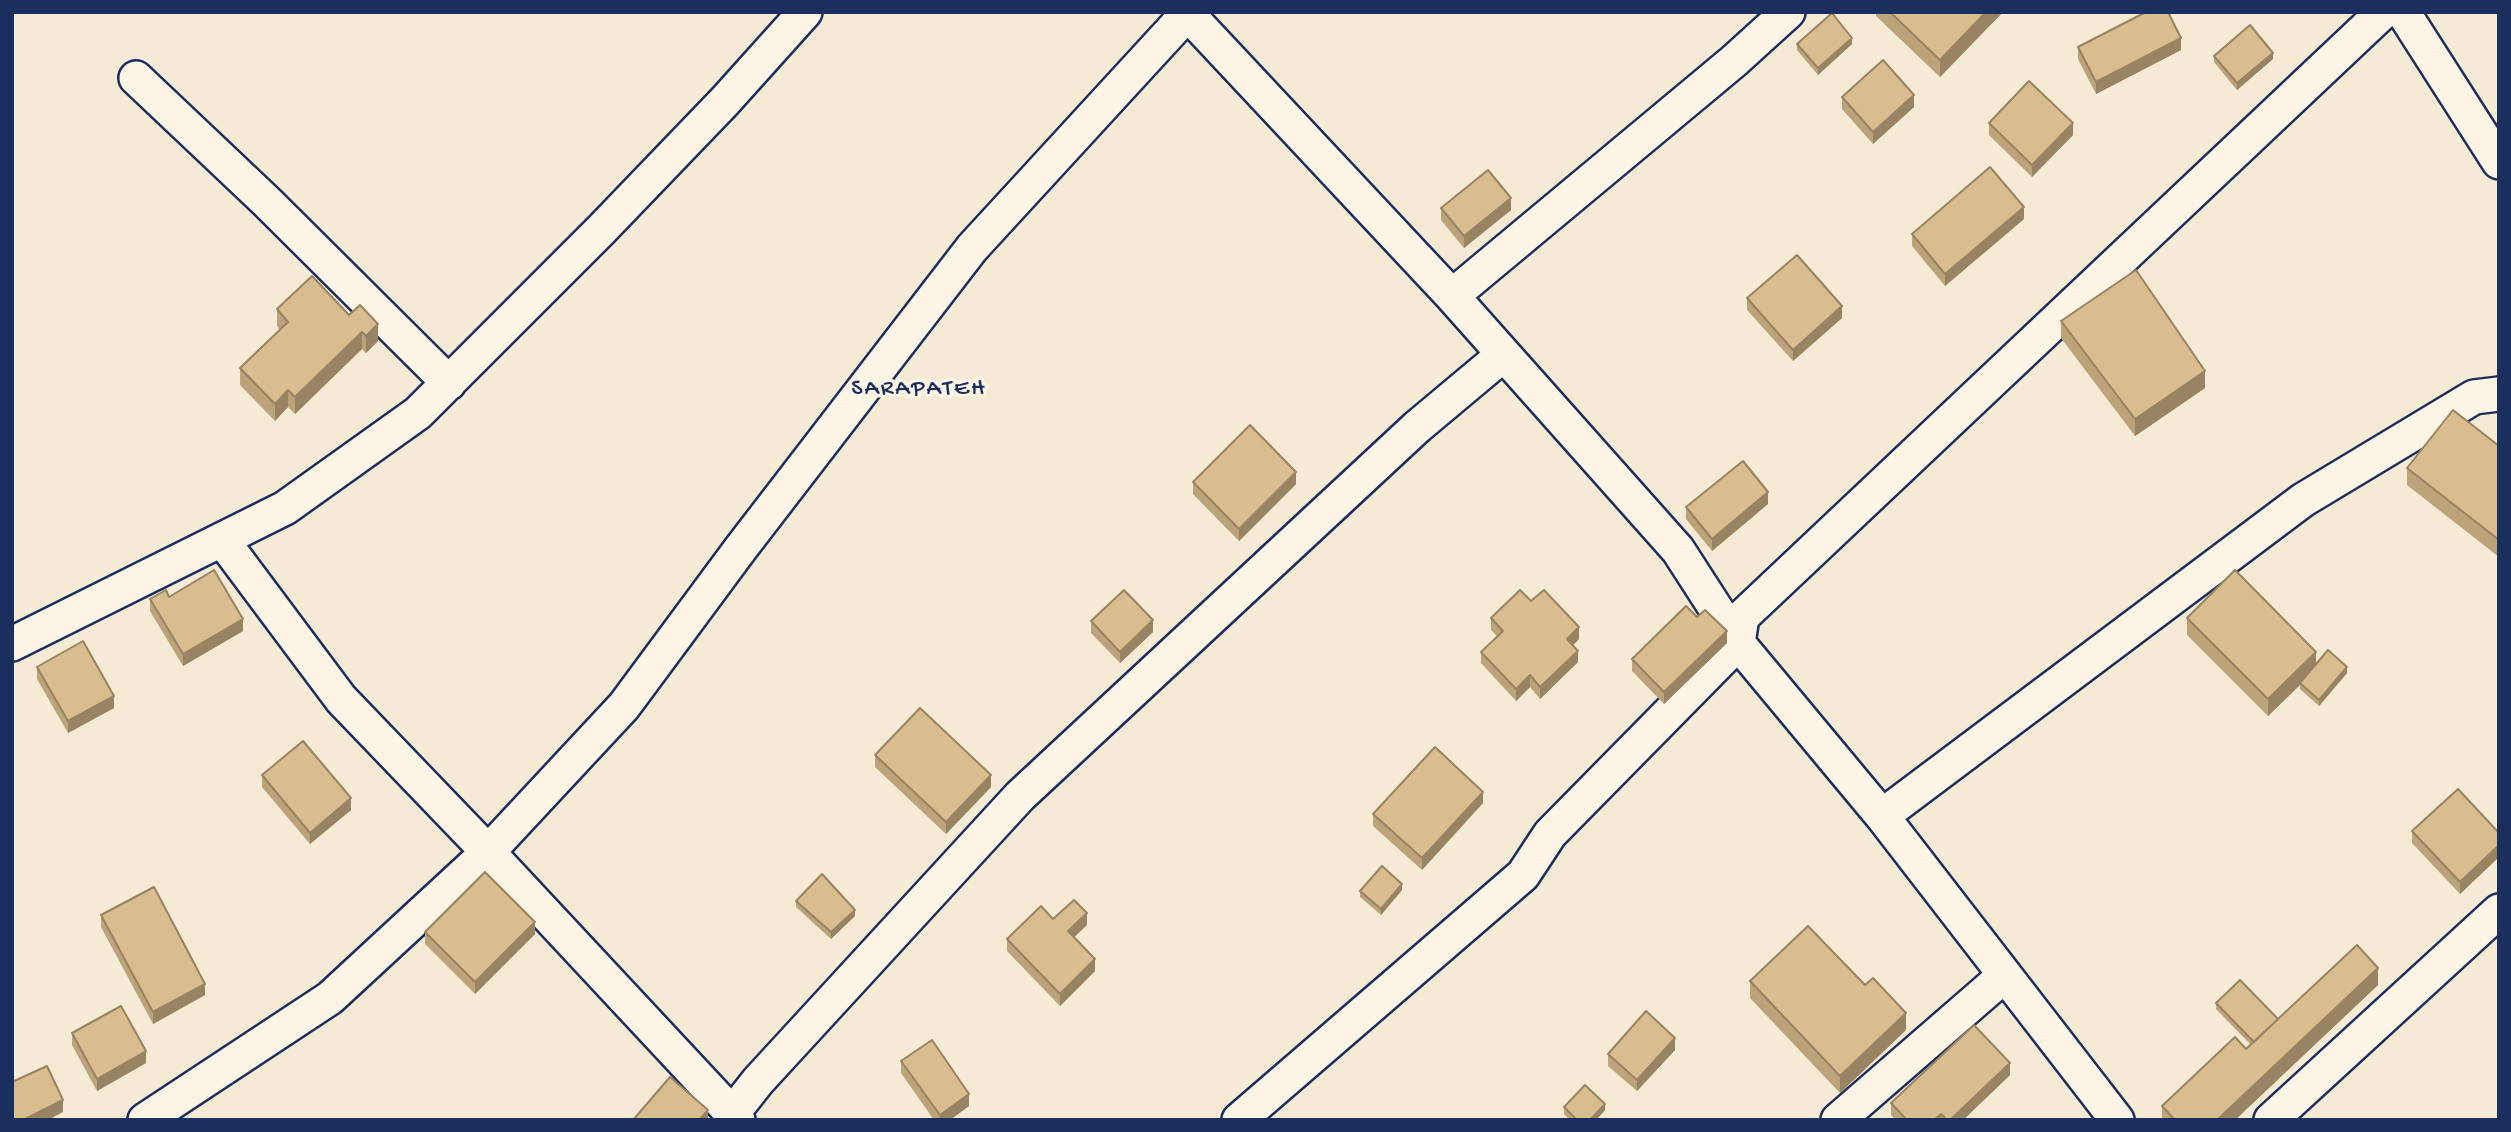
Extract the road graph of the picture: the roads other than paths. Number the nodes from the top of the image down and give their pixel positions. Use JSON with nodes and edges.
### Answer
{"nodes":[{"id":1,"x":805,"y":12,"type":"edge"},
{"id":2,"x":1788,"y":12,"type":"edge"},
{"id":3,"x":2383,"y":12,"type":"edge"},
{"id":4,"x":2403,"y":12,"type":"edge"},
{"id":5,"x":1186,"y":13,"type":"edge"},
{"id":6,"x":136,"y":78,"type":"dead end"},
{"id":7,"x":2499,"y":162,"type":"edge"},
{"id":8,"x":1452,"y":296,"type":"junction"},
{"id":9,"x":1503,"y":355,"type":"junction"},
{"id":10,"x":449,"y":383,"type":"junction"},
{"id":11,"x":2499,"y":394,"type":"edge"},
{"id":12,"x":223,"y":541,"type":"junction"},
{"id":13,"x":1738,"y":643,"type":"junction"},
{"id":14,"x":12,"y":644,"type":"edge"},
{"id":15,"x":1882,"y":816,"type":"junction"},
{"id":16,"x":488,"y":852,"type":"junction"},
{"id":17,"x":2499,"y":911,"type":"edge"},
{"id":18,"x":2005,"y":975,"type":"junction"},
{"id":19,"x":735,"y":1117,"type":"edge"},
{"id":20,"x":145,"y":1120,"type":"edge"},
{"id":21,"x":1239,"y":1120,"type":"edge"},
{"id":22,"x":1838,"y":1120,"type":"edge"},
{"id":23,"x":2117,"y":1120,"type":"edge"},
{"id":24,"x":2272,"y":1120,"type":"edge"}],
"edges":[{"from":1,"to":10,"type":"street"},
{"from":2,"to":8,"type":"street"},
{"from":3,"to":13,"type":"street"},
{"from":4,"to":7,"type":"street"},
{"from":5,"to":8,"type":"street"},
{"from":5,"to":16,"type":"street"},
{"from":6,"to":10,"type":"street"},
{"from":8,"to":9,"type":"street"},
{"from":9,"to":13,"type":"street"},
{"from":9,"to":19,"type":"street"},
{"from":10,"to":12,"type":"street"},
{"from":11,"to":15,"type":"street"},
{"from":12,"to":14,"type":"street"},
{"from":12,"to":16,"type":"street"},
{"from":13,"to":15,"type":"street"},
{"from":13,"to":21,"type":"street"},
{"from":15,"to":18,"type":"street"},
{"from":16,"to":19,"type":"street"},
{"from":16,"to":20,"type":"street"},
{"from":17,"to":24,"type":"street"},
{"from":18,"to":22,"type":"street"},
{"from":18,"to":23,"type":"street"}]}
